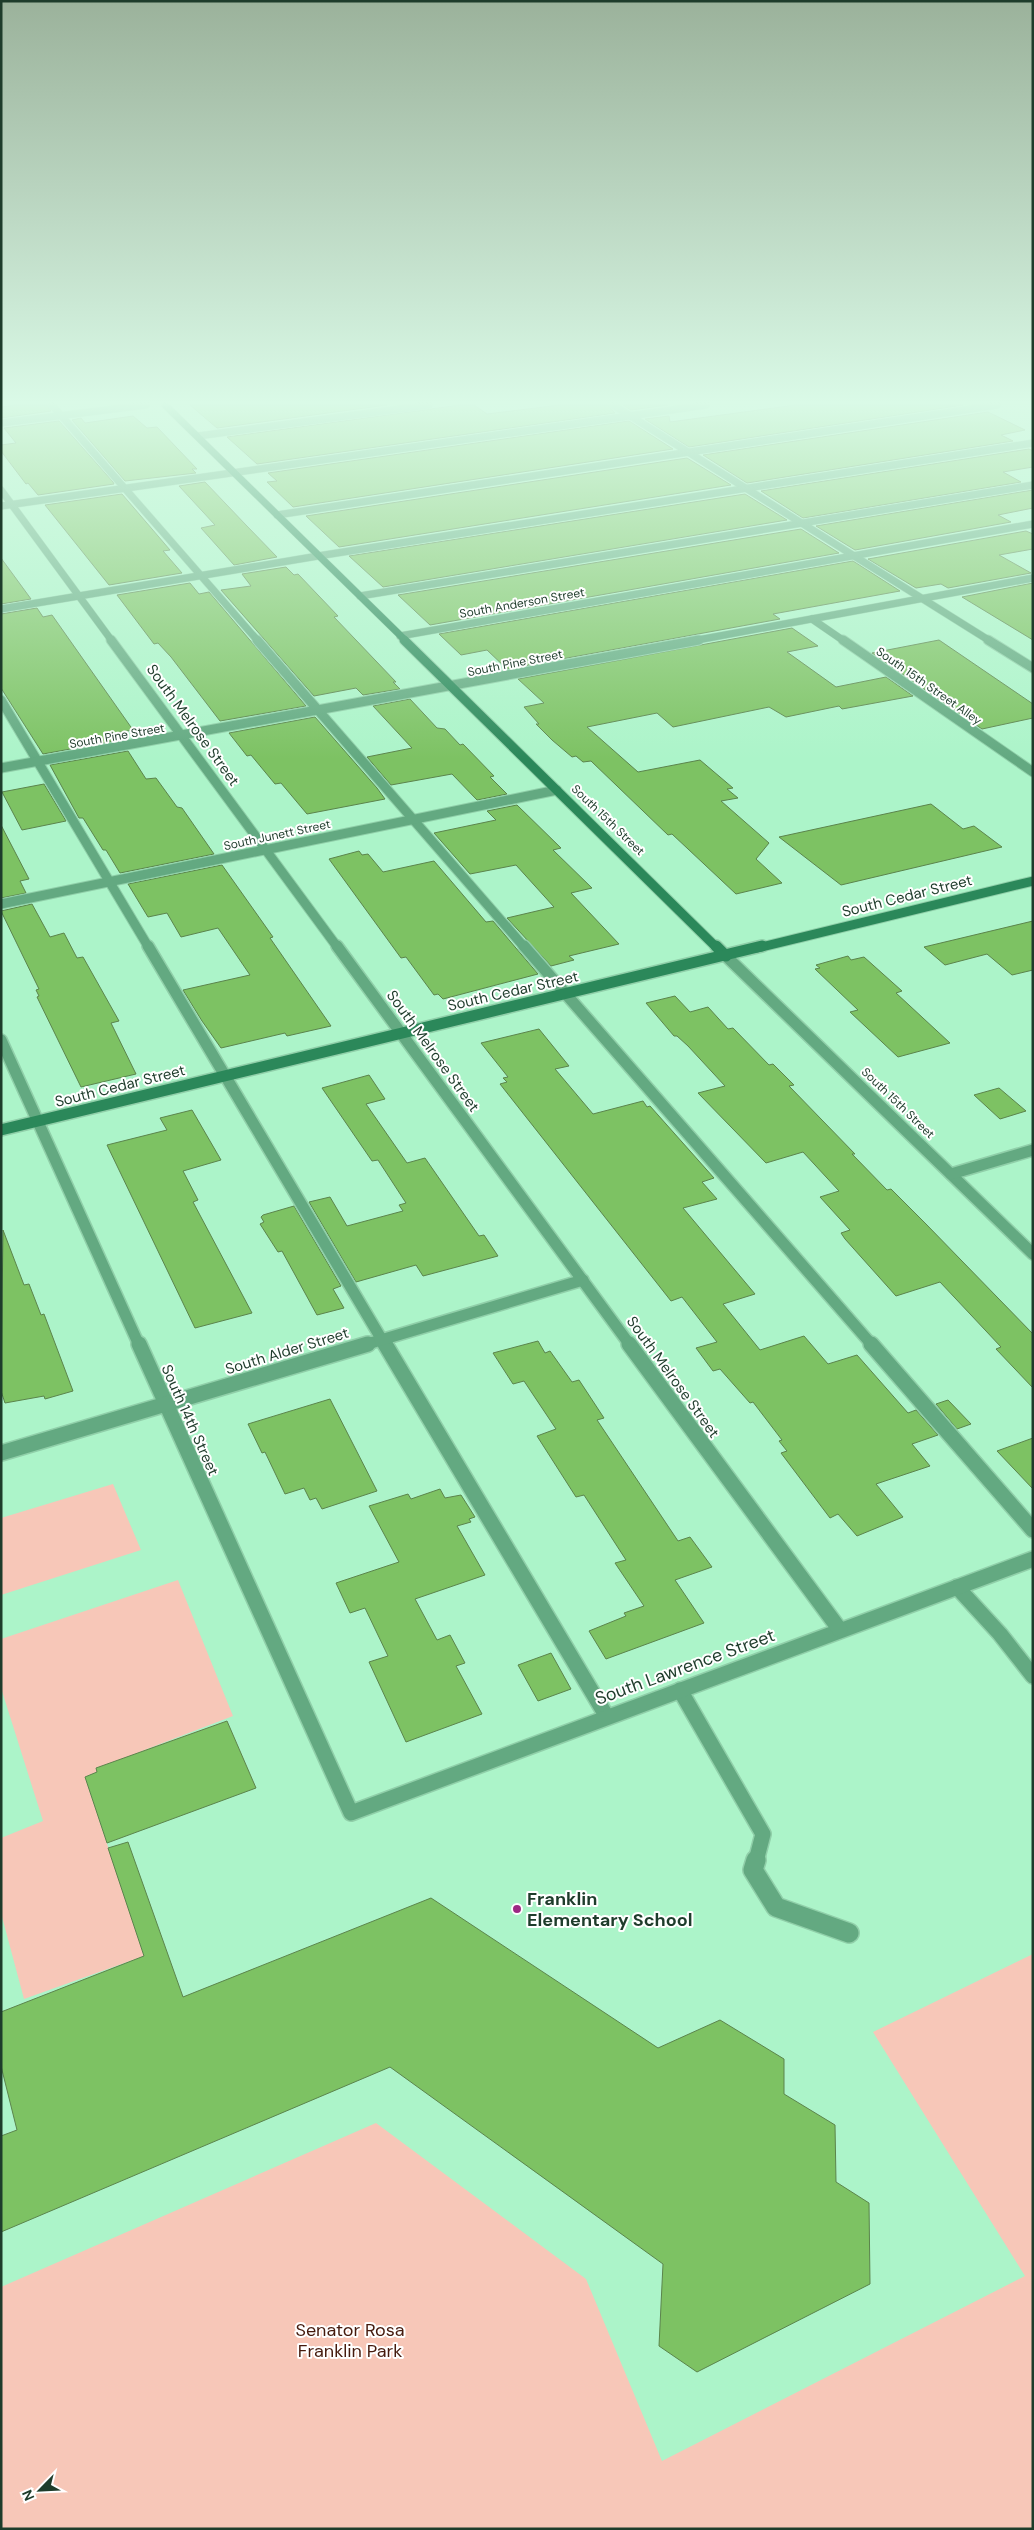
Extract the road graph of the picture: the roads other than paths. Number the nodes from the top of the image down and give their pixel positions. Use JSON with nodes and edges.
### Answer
{"nodes":[{"id":1,"x":21,"y":523,"type":"edge"},
{"id":2,"x":155,"y":523,"type":"edge"},
{"id":3,"x":286,"y":523,"type":"edge"},
{"id":4,"x":529,"y":523,"type":"edge"},
{"id":5,"x":802,"y":523,"type":"joint"},
{"id":6,"x":1033,"y":524,"type":"edge"},
{"id":7,"x":318,"y":556,"type":"junction"},
{"id":8,"x":854,"y":556,"type":"junction"},
{"id":9,"x":201,"y":576,"type":"junction"},
{"id":10,"x":1033,"y":578,"type":"edge"},
{"id":11,"x":79,"y":596,"type":"junction"},
{"id":12,"x":360,"y":596,"type":"junction"},
{"id":13,"x":921,"y":598,"type":"junction"},
{"id":14,"x":1,"y":609,"type":"edge"},
{"id":15,"x":812,"y":619,"type":"junction"},
{"id":16,"x":400,"y":636,"type":"junction"},
{"id":17,"x":1033,"y":668,"type":"edge"},
{"id":18,"x":452,"y":686,"type":"junction"},
{"id":19,"x":1,"y":700,"type":"edge"},
{"id":20,"x":318,"y":711,"type":"junction"},
{"id":21,"x":183,"y":736,"type":"junction"},
{"id":22,"x":40,"y":761,"type":"junction"},
{"id":23,"x":1,"y":768,"type":"edge"},
{"id":24,"x":1033,"y":772,"type":"edge"},
{"id":25,"x":556,"y":790,"type":"junction"},
{"id":26,"x":415,"y":820,"type":"junction"},
{"id":27,"x":267,"y":850,"type":"junction"},
{"id":28,"x":111,"y":881,"type":"junction"},
{"id":29,"x":1033,"y":881,"type":"edge"},
{"id":30,"x":1,"y":904,"type":"edge"},
{"id":31,"x":726,"y":956,"type":"junction"},
{"id":32,"x":567,"y":994,"type":"junction"},
{"id":33,"x":401,"y":1033,"type":"junction"},
{"id":34,"x":1,"y":1040,"type":"edge"},
{"id":35,"x":226,"y":1075,"type":"junction"},
{"id":36,"x":38,"y":1121,"type":"junction"},
{"id":37,"x":1,"y":1130,"type":"edge"},
{"id":38,"x":1033,"y":1150,"type":"edge"},
{"id":39,"x":951,"y":1174,"type":"junction"},
{"id":40,"x":1033,"y":1254,"type":"edge"},
{"id":41,"x":583,"y":1280,"type":"junction"},
{"id":42,"x":383,"y":1340,"type":"junction"},
{"id":43,"x":165,"y":1404,"type":"junction"},
{"id":44,"x":1,"y":1452,"type":"edge"},
{"id":45,"x":1033,"y":1530,"type":"edge"},
{"id":46,"x":1033,"y":1559,"type":"edge"},
{"id":47,"x":957,"y":1587,"type":"junction"},
{"id":48,"x":840,"y":1630,"type":"junction"},
{"id":49,"x":1033,"y":1676,"type":"edge"},
{"id":50,"x":680,"y":1690,"type":"junction"},
{"id":51,"x":607,"y":1717,"type":"junction"},
{"id":52,"x":351,"y":1813,"type":"joint"},
{"id":53,"x":849,"y":1934,"type":"dead end"}],
"edges":[{"from":1,"to":11,"type":"street","name":"South Melrose Street"},
{"from":2,"to":9,"type":"street"},
{"from":3,"to":7,"type":"street","name":"South 15th Street"},
{"from":4,"to":7,"type":"street"},
{"from":5,"to":8,"type":"street"},
{"from":5,"to":12,"type":"street"},
{"from":6,"to":8,"type":"street","name":"South Anderson Street"},
{"from":7,"to":9,"type":"street"},
{"from":7,"to":12,"type":"street","name":"South 15th Street"},
{"from":8,"to":13,"type":"street"},
{"from":8,"to":16,"type":"street","name":"South Anderson Street"},
{"from":9,"to":11,"type":"street"},
{"from":9,"to":20,"type":"street"},
{"from":10,"to":13,"type":"street","name":"South Pine Street"},
{"from":11,"to":14,"type":"street"},
{"from":11,"to":21,"type":"street","name":"South Melrose Street"},
{"from":12,"to":16,"type":"street","name":"South 15th Street"},
{"from":13,"to":15,"type":"street","name":"South Pine Street"},
{"from":13,"to":17,"type":"street"},
{"from":15,"to":18,"type":"street","name":"South Pine Street"},
{"from":15,"to":24,"type":"street","name":"South 15th Street Alley"},
{"from":16,"to":18,"type":"street","name":"South 15th Street"},
{"from":18,"to":20,"type":"street","name":"South Pine Street"},
{"from":18,"to":25,"type":"street","name":"South 15th Street"},
{"from":19,"to":22,"type":"street"},
{"from":20,"to":21,"type":"street","name":"South Pine Street"},
{"from":20,"to":26,"type":"street"},
{"from":21,"to":22,"type":"street","name":"South Pine Street"},
{"from":21,"to":27,"type":"street","name":"South Melrose Street"},
{"from":22,"to":23,"type":"street","name":"South Pine Street"},
{"from":22,"to":28,"type":"street"},
{"from":25,"to":26,"type":"street","name":"South Junett Street"},
{"from":25,"to":31,"type":"street","name":"South 15th Street"},
{"from":26,"to":27,"type":"street","name":"South Junett Street"},
{"from":26,"to":32,"type":"street"},
{"from":27,"to":28,"type":"street","name":"South Junett Street"},
{"from":27,"to":33,"type":"street","name":"South Melrose Street"},
{"from":28,"to":30,"type":"street","name":"South Junett Street"},
{"from":28,"to":35,"type":"street"},
{"from":29,"to":31,"type":"street","name":"South Cedar Street"},
{"from":31,"to":32,"type":"street","name":"South Cedar Street"},
{"from":31,"to":39,"type":"street","name":"South 15th Street"},
{"from":32,"to":33,"type":"street","name":"South Cedar Street"},
{"from":32,"to":45,"type":"street"},
{"from":33,"to":35,"type":"street","name":"South Cedar Street"},
{"from":33,"to":41,"type":"street","name":"South Melrose Street"},
{"from":34,"to":36,"type":"street","name":"South 14th Street"},
{"from":35,"to":36,"type":"street","name":"South Cedar Street"},
{"from":35,"to":42,"type":"street"},
{"from":36,"to":37,"type":"street","name":"South Cedar Street"},
{"from":36,"to":43,"type":"street","name":"South 14th Street"},
{"from":38,"to":39,"type":"street"},
{"from":39,"to":40,"type":"street","name":"South 15th Street"},
{"from":41,"to":42,"type":"street","name":"South Alder Street"},
{"from":41,"to":48,"type":"street","name":"South Melrose Street"},
{"from":42,"to":43,"type":"street","name":"South Alder Street"},
{"from":42,"to":51,"type":"street"},
{"from":43,"to":44,"type":"street","name":"South Alder Street"},
{"from":43,"to":52,"type":"street","name":"South 14th Street"},
{"from":46,"to":47,"type":"street","name":"South Lawrence Street"},
{"from":47,"to":48,"type":"street","name":"South Lawrence Street"},
{"from":47,"to":49,"type":"street"},
{"from":48,"to":50,"type":"street","name":"South Lawrence Street"},
{"from":50,"to":51,"type":"street","name":"South Lawrence Street"},
{"from":50,"to":53,"type":"street"},
{"from":51,"to":52,"type":"street","name":"South Lawrence Street"}]}
